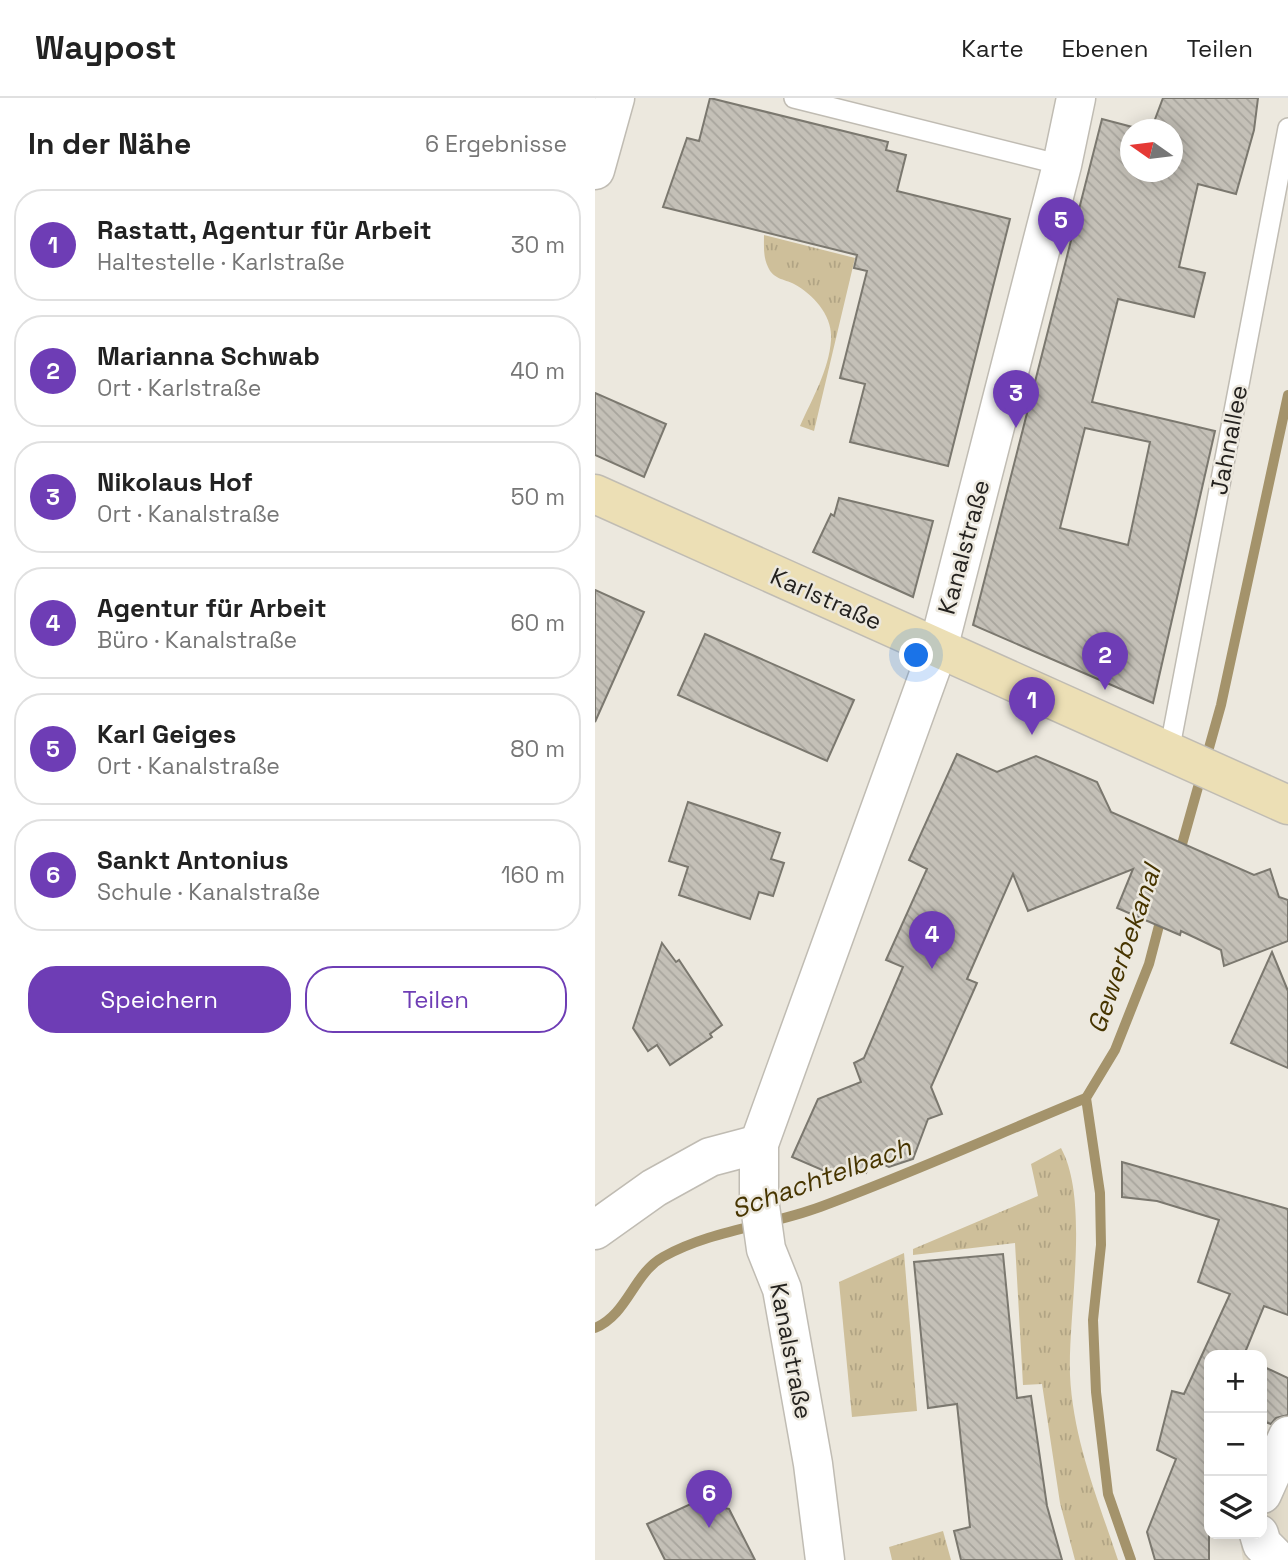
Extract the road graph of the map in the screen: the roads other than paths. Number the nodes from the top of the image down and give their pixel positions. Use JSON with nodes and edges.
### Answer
{"nodes":[{"id":1,"x":615,"y":98,"type":"edge"},
{"id":2,"x":794,"y":98,"type":"edge"},
{"id":3,"x":1076,"y":98,"type":"edge"},
{"id":4,"x":1288,"y":128,"type":"edge"},
{"id":5,"x":1062,"y":165,"type":"junction"},
{"id":6,"x":595,"y":170,"type":"edge"},
{"id":7,"x":595,"y":494,"type":"edge"},
{"id":8,"x":938,"y":649,"type":"junction"},
{"id":9,"x":1169,"y":752,"type":"junction"},
{"id":10,"x":1288,"y":805,"type":"edge"},
{"id":11,"x":759,"y":1144,"type":"junction"},
{"id":12,"x":595,"y":1230,"type":"edge"},
{"id":13,"x":1288,"y":1436,"type":"edge"},
{"id":14,"x":1267,"y":1483,"type":"edge"},
{"id":15,"x":1260,"y":1539,"type":"edge"},
{"id":16,"x":825,"y":1560,"type":"edge"},
{"id":17,"x":1278,"y":1560,"type":"edge"}],
"edges":[{"from":1,"to":6,"type":"street"},
{"from":2,"to":5,"type":"lane"},
{"from":3,"to":5,"type":"street","name":"Kanalstraße"},
{"from":4,"to":9,"type":"lane","name":"Jahnallee"},
{"from":5,"to":8,"type":"street","name":"Kanalstraße"},
{"from":7,"to":8,"type":"street","name":"Karlstraße"},
{"from":8,"to":9,"type":"street","name":"Karlstraße"},
{"from":8,"to":11,"type":"street","name":"Kanalstraße"},
{"from":9,"to":10,"type":"street","name":"Karlstraße"},
{"from":11,"to":12,"type":"street"},
{"from":11,"to":16,"type":"street","name":"Kanalstraße"},
{"from":13,"to":14,"type":"street"},
{"from":15,"to":17,"type":"street"}]}
